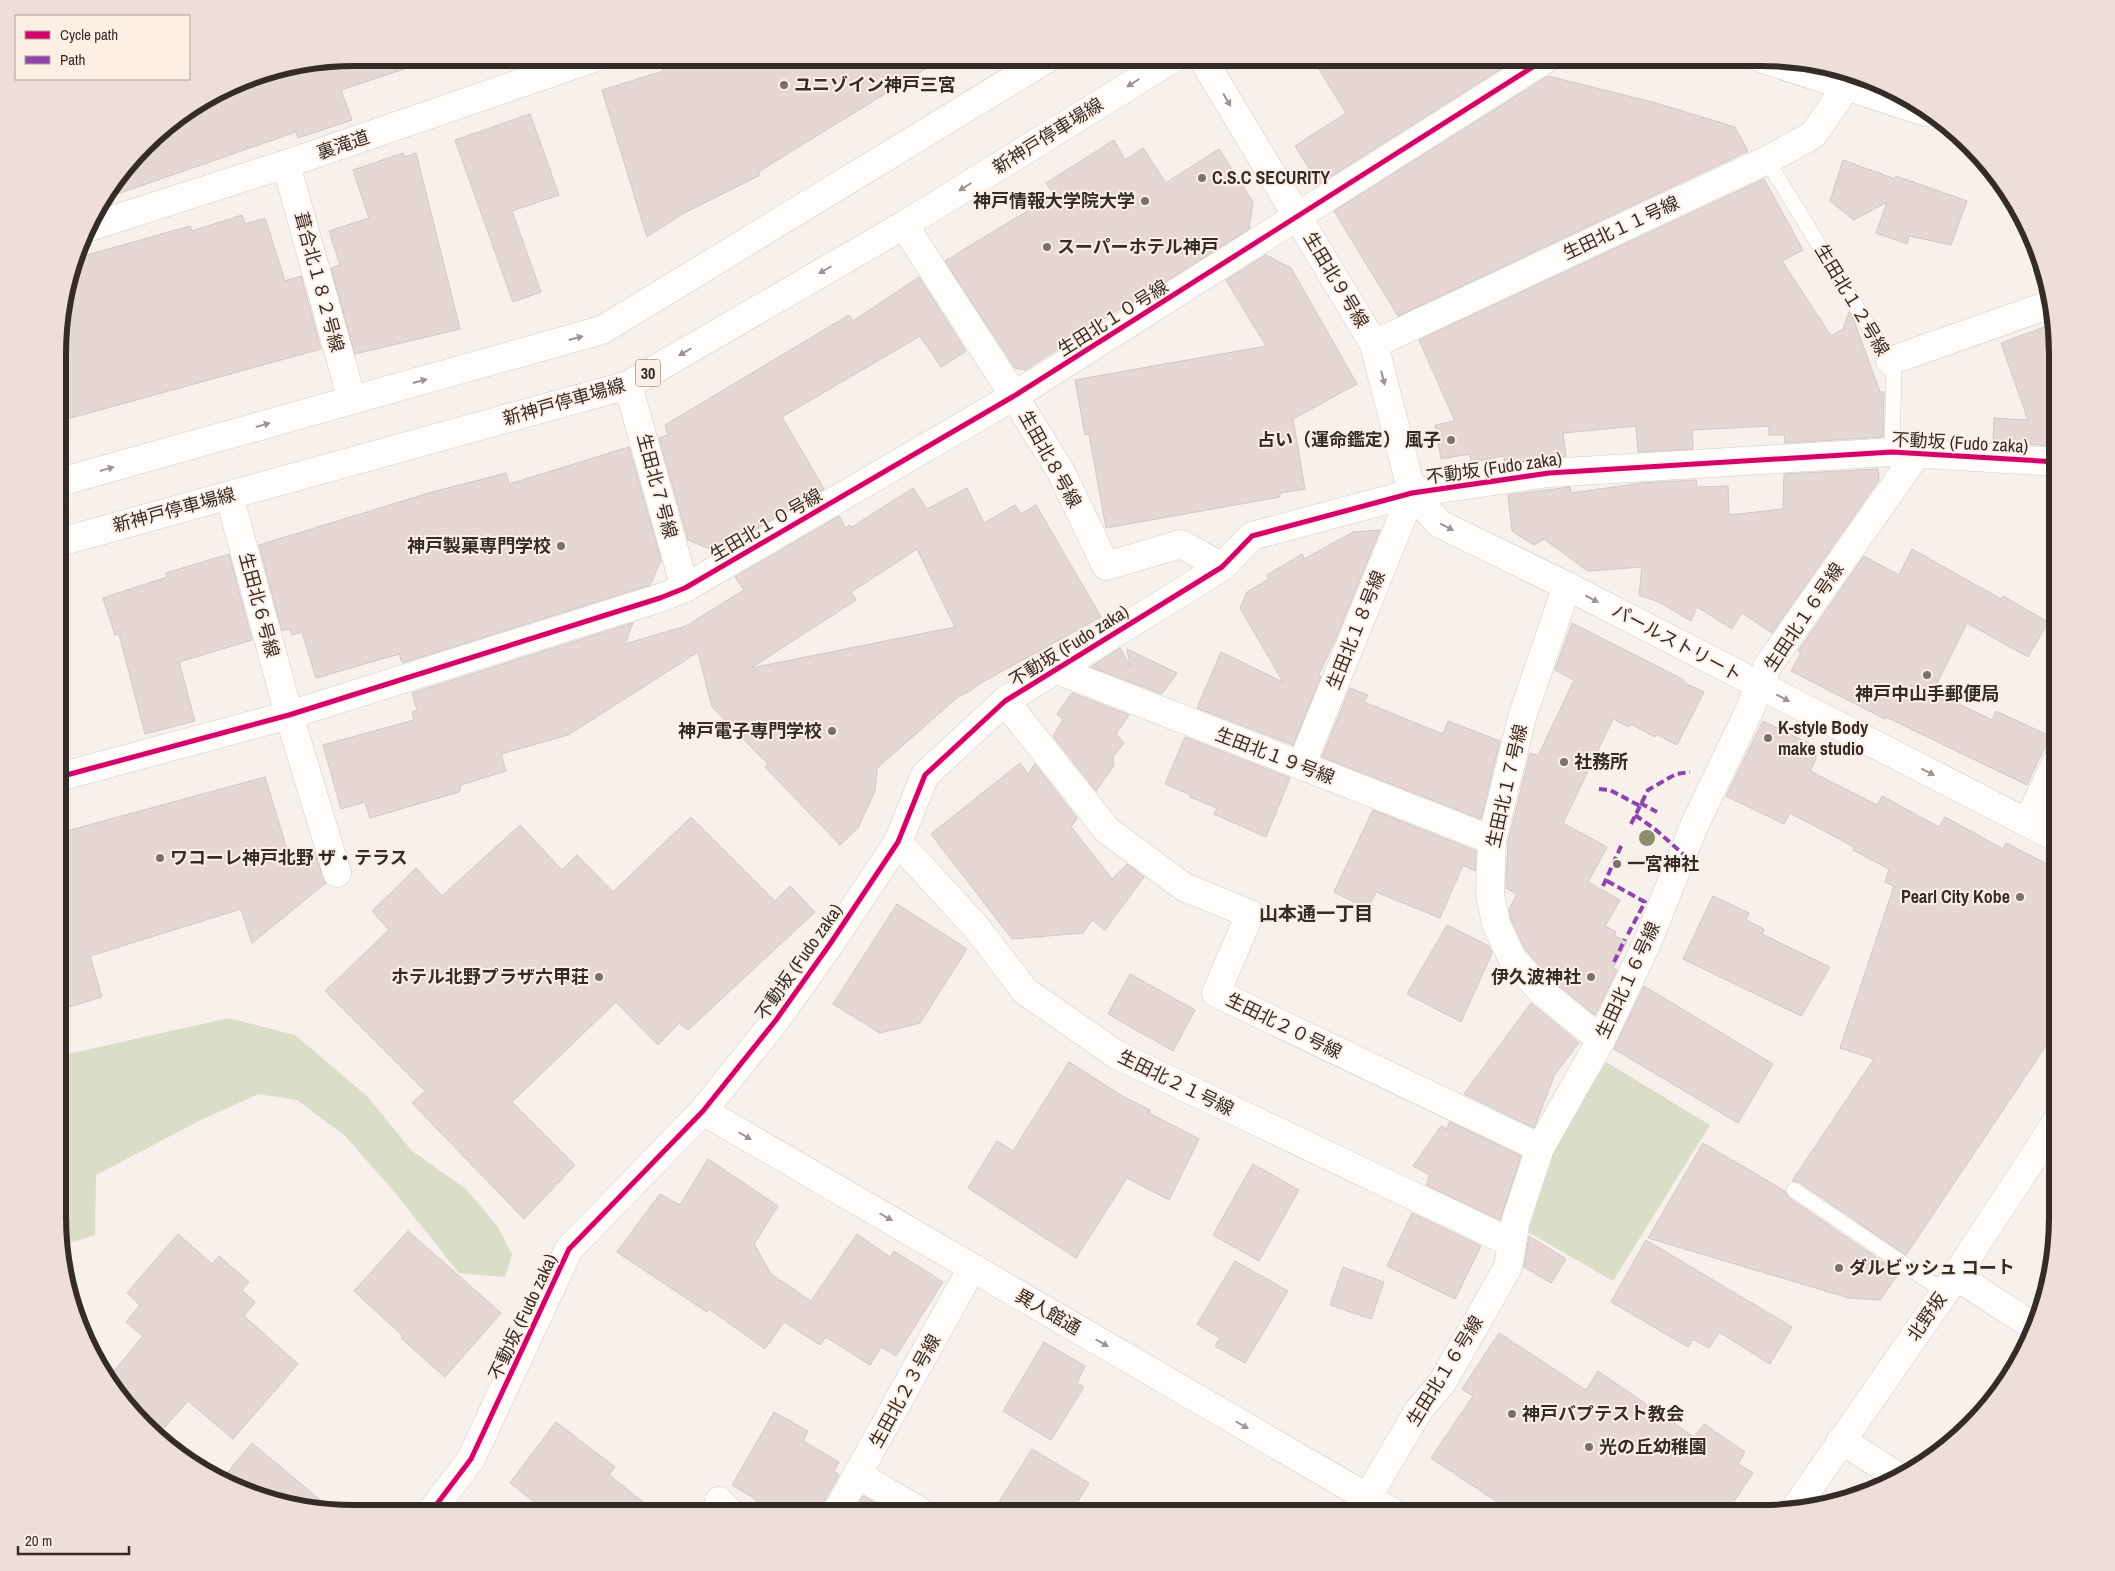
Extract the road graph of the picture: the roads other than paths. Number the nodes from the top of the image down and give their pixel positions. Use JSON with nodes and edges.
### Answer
{"nodes":[{"id":1,"x":571,"y":66,"type":"edge"},
{"id":2,"x":1035,"y":66,"type":"edge"},
{"id":3,"x":1161,"y":66,"type":"edge"},
{"id":4,"x":1207,"y":66,"type":"edge"},
{"id":5,"x":1535,"y":66,"type":"edge"},
{"id":6,"x":1792,"y":68,"type":"edge"},
{"id":7,"x":1847,"y":86,"type":"junction"},
{"id":8,"x":1906,"y":106,"type":"edge"},
{"id":9,"x":1767,"y":160,"type":"junction"},
{"id":10,"x":286,"y":164,"type":"junction"},
{"id":11,"x":1298,"y":218,"type":"junction"},
{"id":12,"x":97,"y":225,"type":"edge"},
{"id":13,"x":904,"y":225,"type":"junction"},
{"id":14,"x":2044,"y":306,"type":"edge"},
{"id":15,"x":1374,"y":344,"type":"junction"},
{"id":16,"x":1890,"y":362,"type":"junction"},
{"id":17,"x":628,"y":385,"type":"junction"},
{"id":18,"x":1014,"y":396,"type":"junction"},
{"id":19,"x":352,"y":400,"type":"junction"},
{"id":20,"x":1904,"y":453,"type":"junction"},
{"id":21,"x":2049,"y":462,"type":"edge"},
{"id":22,"x":66,"y":480,"type":"edge"},
{"id":23,"x":1412,"y":494,"type":"junction"},
{"id":24,"x":229,"y":495,"type":"junction"},
{"id":25,"x":66,"y":540,"type":"edge"},
{"id":26,"x":1222,"y":567,"type":"junction"},
{"id":27,"x":1567,"y":586,"type":"junction"},
{"id":28,"x":685,"y":588,"type":"junction"},
{"id":29,"x":1057,"y":670,"type":"junction"},
{"id":30,"x":1760,"y":686,"type":"junction"},
{"id":31,"x":1006,"y":701,"type":"junction"},
{"id":32,"x":289,"y":715,"type":"junction"},
{"id":33,"x":1301,"y":766,"type":"junction"},
{"id":34,"x":66,"y":776,"type":"edge"},
{"id":35,"x":2049,"y":778,"type":"edge"},
{"id":36,"x":2027,"y":823,"type":"junction"},
{"id":37,"x":2049,"y":834,"type":"edge"},
{"id":38,"x":1492,"y":840,"type":"junction"},
{"id":39,"x":898,"y":842,"type":"junction"},
{"id":40,"x":337,"y":873,"type":"dead end"},
{"id":41,"x":1601,"y":1040,"type":"junction"},
{"id":42,"x":703,"y":1111,"type":"junction"},
{"id":43,"x":2049,"y":1133,"type":"edge"},
{"id":44,"x":1540,"y":1148,"type":"junction"},
{"id":45,"x":1794,"y":1190,"type":"dead end"},
{"id":46,"x":1512,"y":1243,"type":"junction"},
{"id":47,"x":972,"y":1268,"type":"junction"},
{"id":48,"x":1950,"y":1284,"type":"junction"},
{"id":49,"x":2028,"y":1324,"type":"edge"},
{"id":50,"x":1842,"y":1440,"type":"junction"},
{"id":51,"x":1892,"y":1473,"type":"edge"},
{"id":52,"x":858,"y":1475,"type":"junction"},
{"id":53,"x":1800,"y":1502,"type":"edge"},
{"id":54,"x":436,"y":1505,"type":"edge"},
{"id":55,"x":841,"y":1505,"type":"edge"},
{"id":56,"x":909,"y":1505,"type":"edge"},
{"id":57,"x":1361,"y":1505,"type":"edge"},
{"id":58,"x":1364,"y":1505,"type":"edge"}],
"edges":[{"from":1,"to":10,"type":"street","name":"裏滝道"},
{"from":19,"to":2,"type":"street","one_way":true},
{"from":3,"to":13,"type":"street","name":"新神戸停車場線","number":"30","one_way":true},
{"from":4,"to":11,"type":"street","name":"生田北９号線","one_way":true},
{"from":5,"to":11,"type":"street","name":"生田北１０号線"},
{"from":6,"to":7,"type":"street"},
{"from":7,"to":8,"type":"street"},
{"from":7,"to":9,"type":"street","name":"生田北１１号線"},
{"from":9,"to":15,"type":"street","name":"生田北１１号線"},
{"from":9,"to":16,"type":"lane","name":"生田北１２号線"},
{"from":10,"to":12,"type":"street","name":"裏滝道"},
{"from":10,"to":19,"type":"street","name":"葺合北１８２号線"},
{"from":11,"to":15,"type":"street","name":"生田北９号線"},
{"from":11,"to":18,"type":"street","name":"生田北１０号線"},
{"from":13,"to":17,"type":"street","name":"新神戸停車場線","number":"30","one_way":true},
{"from":13,"to":18,"type":"street","name":"生田北８号線"},
{"from":14,"to":16,"type":"street"},
{"from":15,"to":23,"type":"street","name":"生田北９号線","one_way":true},
{"from":16,"to":20,"type":"lane","name":"生田北１２号線"},
{"from":17,"to":24,"type":"street","name":"新神戸停車場線","number":"30"},
{"from":17,"to":28,"type":"street","name":"生田北７号線"},
{"from":18,"to":26,"type":"street","name":"生田北８号線"},
{"from":18,"to":28,"type":"street","name":"生田北１０号線"},
{"from":22,"to":19,"type":"street","one_way":true},
{"from":20,"to":21,"type":"street","name":"不動坂 (Fudo zaka)"},
{"from":20,"to":23,"type":"street","name":"不動坂 (Fudo zaka)"},
{"from":20,"to":30,"type":"street","name":"生田北１６号線"},
{"from":23,"to":26,"type":"street","name":"不動坂 (Fudo zaka)"},
{"from":23,"to":27,"type":"street","name":"パールストリート","one_way":true},
{"from":23,"to":33,"type":"street","name":"生田北１８号線"},
{"from":24,"to":25,"type":"street","name":"新神戸停車場線","number":"30"},
{"from":24,"to":32,"type":"street","name":"生田北６号線"},
{"from":26,"to":29,"type":"street","name":"不動坂 (Fudo zaka)"},
{"from":27,"to":30,"type":"street","name":"パールストリート","one_way":true},
{"from":27,"to":38,"type":"street","name":"生田北１７号線"},
{"from":28,"to":32,"type":"street","name":"生田北１０号線"},
{"from":29,"to":31,"type":"street","name":"不動坂 (Fudo zaka)"},
{"from":29,"to":33,"type":"street","name":"生田北１９号線"},
{"from":30,"to":36,"type":"street","name":"パールストリート","one_way":true},
{"from":30,"to":41,"type":"street","name":"生田北１６号線"},
{"from":31,"to":39,"type":"street","name":"不動坂 (Fudo zaka)"},
{"from":31,"to":44,"type":"street","name":"生田北２０号線"},
{"from":32,"to":34,"type":"street","name":"生田北１０号線"},
{"from":32,"to":40,"type":"street","name":"生田北６号線"},
{"from":33,"to":38,"type":"street","name":"生田北１９号線"},
{"from":35,"to":36,"type":"street"},
{"from":36,"to":37,"type":"street","name":"パールストリート"},
{"from":38,"to":41,"type":"street","name":"生田北１７号線"},
{"from":39,"to":42,"type":"street","name":"不動坂 (Fudo zaka)"},
{"from":39,"to":46,"type":"street","name":"生田北２１号線"},
{"from":41,"to":44,"type":"street","name":"生田北１６号線"},
{"from":42,"to":47,"type":"street","name":"異人館通","one_way":true},
{"from":42,"to":54,"type":"street","name":"不動坂 (Fudo zaka)"},
{"from":43,"to":48,"type":"street","name":"北野坂"},
{"from":44,"to":46,"type":"street","name":"生田北１６号線"},
{"from":45,"to":48,"type":"lane"},
{"from":46,"to":58,"type":"street","name":"生田北１６号線"},
{"from":47,"to":52,"type":"street","name":"生田北２３号線"},
{"from":47,"to":57,"type":"street","name":"異人館通","one_way":true},
{"from":48,"to":49,"type":"street"},
{"from":48,"to":50,"type":"street","name":"北野坂"},
{"from":50,"to":51,"type":"street"},
{"from":50,"to":53,"type":"street","name":"北野坂"},
{"from":52,"to":55,"type":"street","name":"生田北２３号線"},
{"from":52,"to":56,"type":"street"}]}
